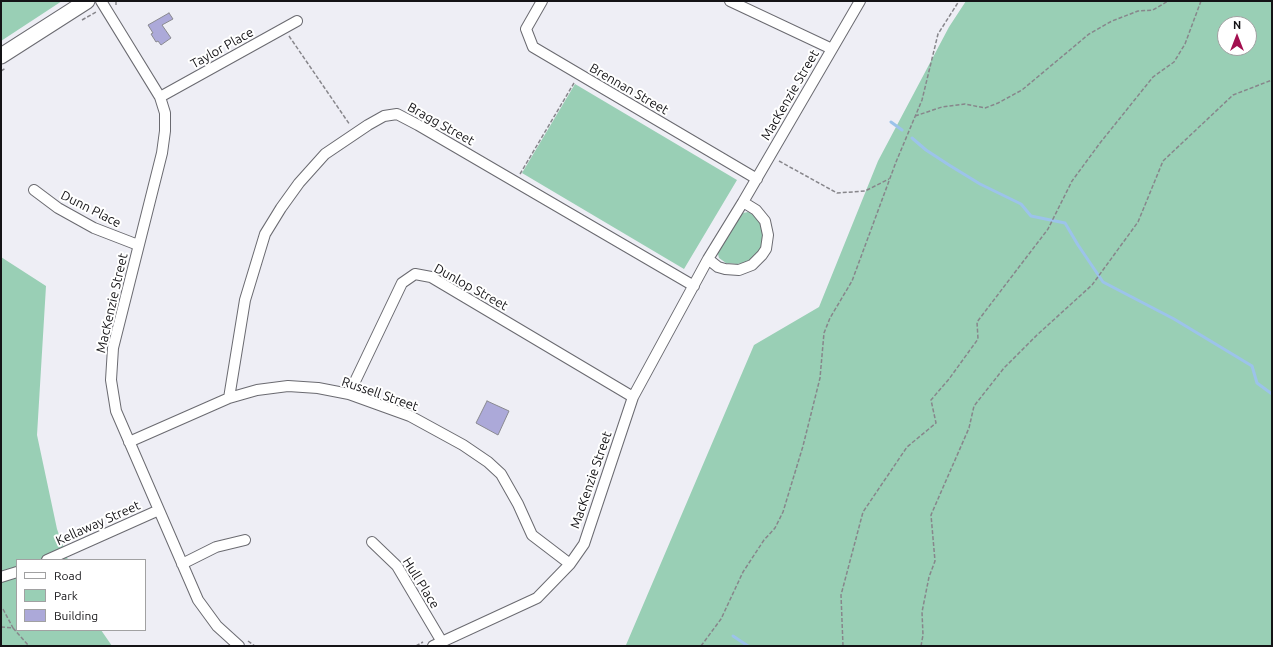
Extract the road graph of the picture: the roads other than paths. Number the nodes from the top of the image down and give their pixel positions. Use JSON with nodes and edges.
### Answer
{"nodes":[{"id":1,"x":87,"y":1,"type":"edge"},
{"id":2,"x":101,"y":1,"type":"edge"},
{"id":3,"x":542,"y":1,"type":"edge"},
{"id":4,"x":730,"y":1,"type":"edge"},
{"id":5,"x":860,"y":1,"type":"edge"},
{"id":6,"x":297,"y":21,"type":"dead end"},
{"id":7,"x":832,"y":50,"type":"junction"},
{"id":8,"x":1,"y":56,"type":"edge"},
{"id":9,"x":160,"y":98,"type":"junction"},
{"id":10,"x":757,"y":179,"type":"junction"},
{"id":11,"x":34,"y":190,"type":"dead end"},
{"id":12,"x":743,"y":202,"type":"junction"},
{"id":13,"x":138,"y":245,"type":"junction"},
{"id":14,"x":708,"y":259,"type":"junction"},
{"id":15,"x":694,"y":286,"type":"junction"},
{"id":16,"x":349,"y":394,"type":"junction"},
{"id":17,"x":633,"y":397,"type":"junction"},
{"id":18,"x":229,"y":398,"type":"junction"},
{"id":19,"x":130,"y":442,"type":"junction"},
{"id":20,"x":159,"y":510,"type":"junction"},
{"id":21,"x":245,"y":540,"type":"dead end"},
{"id":22,"x":372,"y":542,"type":"dead end"},
{"id":23,"x":49,"y":559,"type":"edge"},
{"id":24,"x":182,"y":564,"type":"junction"},
{"id":25,"x":570,"y":564,"type":"junction"},
{"id":26,"x":16,"y":572,"type":"edge"},
{"id":27,"x":1,"y":577,"type":"edge"},
{"id":28,"x":433,"y":642,"type":"edge"},
{"id":29,"x":244,"y":644,"type":"edge"}],
"edges":[{"from":1,"to":8,"type":"street"},
{"from":2,"to":9,"type":"street","name":"MacKenzie Street"},
{"from":3,"to":10,"type":"street","name":"Brennan Street"},
{"from":4,"to":7,"type":"street"},
{"from":5,"to":7,"type":"street","name":"MacKenzie Street"},
{"from":6,"to":9,"type":"street","name":"Taylor Place"},
{"from":7,"to":10,"type":"street","name":"MacKenzie Street"},
{"from":9,"to":13,"type":"street","name":"MacKenzie Street"},
{"from":10,"to":12,"type":"street","name":"MacKenzie Street"},
{"from":11,"to":13,"type":"street","name":"Dunn Place"},
{"from":12,"to":14,"type":"street","name":"MacKenzie Street"},
{"from":12,"to":14,"type":"street"},
{"from":13,"to":19,"type":"street","name":"MacKenzie Street"},
{"from":14,"to":15,"type":"street","name":"MacKenzie Street"},
{"from":15,"to":17,"type":"street","name":"MacKenzie Street"},
{"from":15,"to":18,"type":"street","name":"Bragg Street"},
{"from":16,"to":17,"type":"street","name":"Dunlop Street"},
{"from":16,"to":18,"type":"street","name":"Russell Street"},
{"from":16,"to":25,"type":"street","name":"Russell Street"},
{"from":17,"to":25,"type":"street","name":"MacKenzie Street"},
{"from":18,"to":19,"type":"street","name":"Russell Street"},
{"from":19,"to":20,"type":"street","name":"MacKenzie Street"},
{"from":20,"to":23,"type":"street","name":"Kellaway Street"},
{"from":20,"to":24,"type":"street","name":"MacKenzie Street"},
{"from":21,"to":24,"type":"street"},
{"from":22,"to":28,"type":"street","name":"Hull Place"},
{"from":24,"to":29,"type":"street","name":"MacKenzie Street"},
{"from":25,"to":28,"type":"street","name":"MacKenzie Street"},
{"from":26,"to":27,"type":"street"}]}
